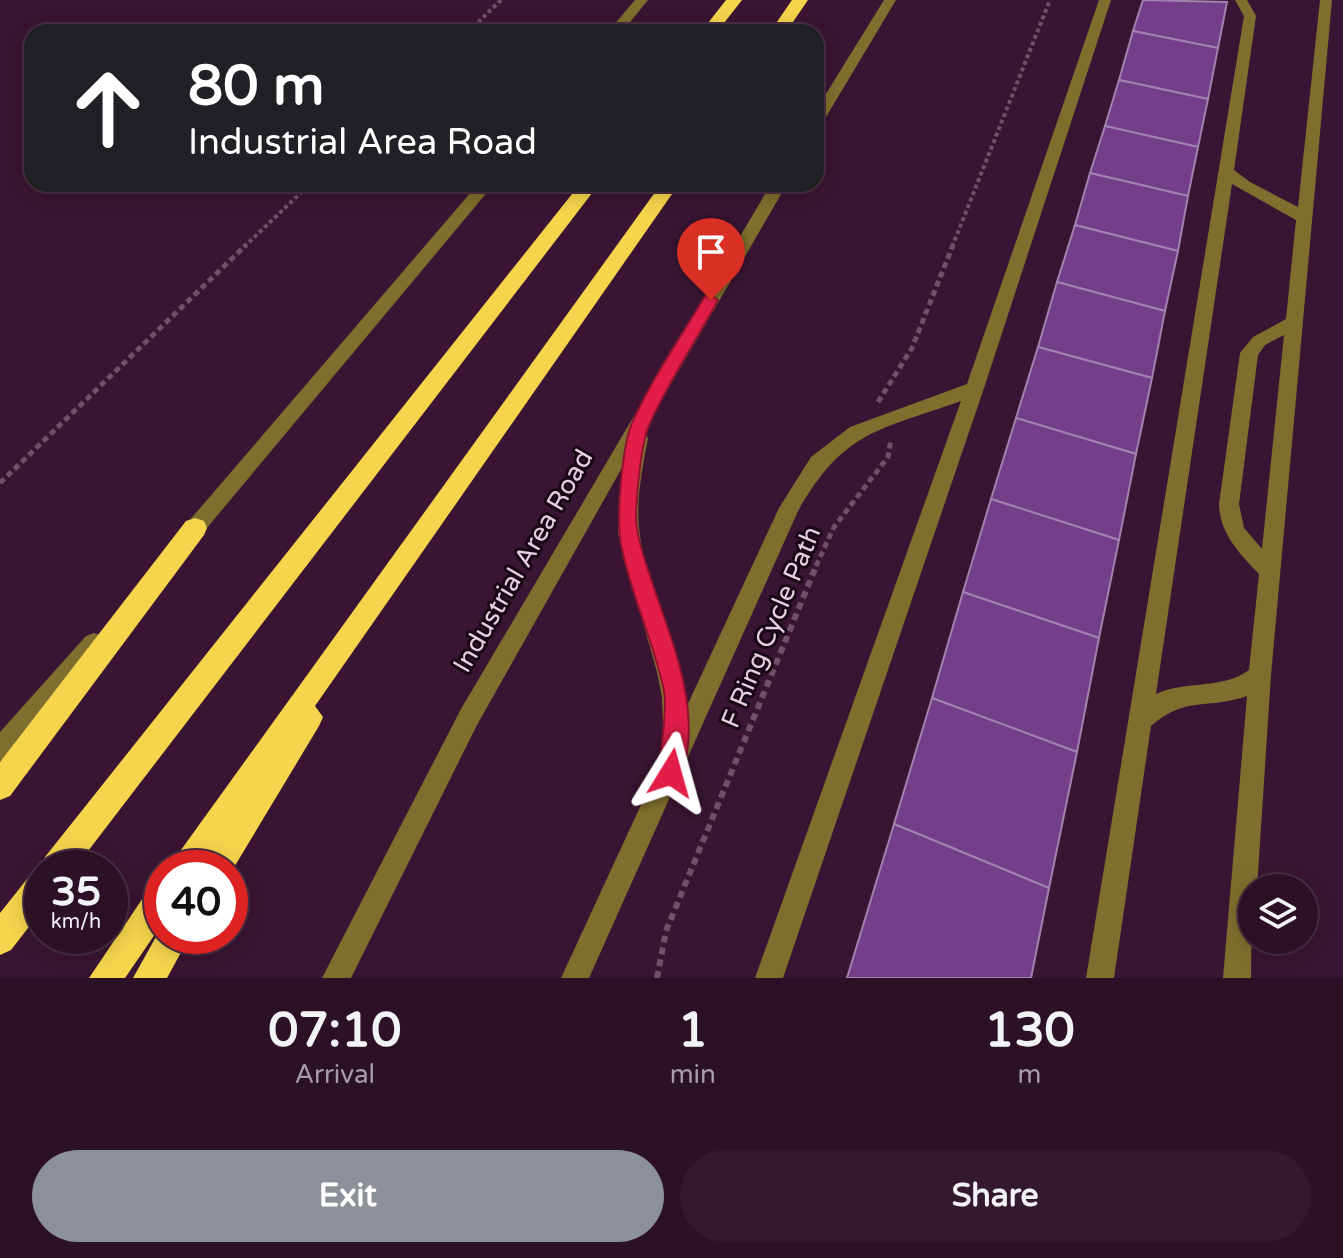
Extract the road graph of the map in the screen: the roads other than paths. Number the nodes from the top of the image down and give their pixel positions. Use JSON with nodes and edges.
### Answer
{"nodes":[{"id":1,"x":642,"y":0,"type":"edge"},
{"id":2,"x":734,"y":0,"type":"edge"},
{"id":3,"x":800,"y":0,"type":"edge"},
{"id":4,"x":897,"y":0,"type":"edge"},
{"id":5,"x":1105,"y":0,"type":"edge"},
{"id":6,"x":1241,"y":0,"type":"edge"},
{"id":7,"x":1326,"y":0,"type":"edge"},
{"id":8,"x":886,"y":3,"type":"edge"},
{"id":9,"x":622,"y":24,"type":"edge"},
{"id":10,"x":715,"y":24,"type":"edge"},
{"id":11,"x":784,"y":24,"type":"edge"},
{"id":12,"x":824,"y":108,"type":"edge"},
{"id":13,"x":1226,"y":171,"type":"junction"},
{"id":14,"x":479,"y":192,"type":"edge"},
{"id":15,"x":584,"y":192,"type":"edge"},
{"id":16,"x":664,"y":192,"type":"edge"},
{"id":17,"x":774,"y":192,"type":"edge"},
{"id":18,"x":1305,"y":219,"type":"junction"},
{"id":19,"x":1295,"y":322,"type":"junction"},
{"id":20,"x":975,"y":388,"type":"junction"},
{"id":21,"x":639,"y":426,"type":"junction"},
{"id":22,"x":195,"y":528,"type":"junction"},
{"id":23,"x":419,"y":538,"type":"junction"},
{"id":24,"x":1270,"y":571,"type":"junction"},
{"id":25,"x":1260,"y":675,"type":"junction"},
{"id":26,"x":1143,"y":718,"type":"junction"},
{"id":27,"x":0,"y":750,"type":"edge"},
{"id":28,"x":671,"y":773,"type":"junction"},
{"id":29,"x":0,"y":786,"type":"edge"},
{"id":30,"x":70,"y":850,"type":"edge"},
{"id":31,"x":196,"y":850,"type":"edge"},
{"id":32,"x":227,"y":850,"type":"edge"},
{"id":33,"x":24,"y":908,"type":"edge"},
{"id":34,"x":144,"y":923,"type":"edge"},
{"id":35,"x":0,"y":939,"type":"edge"},
{"id":36,"x":163,"y":954,"type":"edge"},
{"id":37,"x":105,"y":978,"type":"edge"},
{"id":38,"x":149,"y":978,"type":"edge"},
{"id":39,"x":336,"y":978,"type":"edge"},
{"id":40,"x":575,"y":978,"type":"edge"},
{"id":41,"x":769,"y":978,"type":"edge"},
{"id":42,"x":1100,"y":978,"type":"edge"},
{"id":43,"x":1237,"y":978,"type":"edge"}],
"edges":[{"from":1,"to":9,"type":"street"},
{"from":2,"to":10,"type":"highway"},
{"from":3,"to":11,"type":"highway"},
{"from":4,"to":8,"type":"street"},
{"from":5,"to":20,"type":"street"},
{"from":6,"to":13,"type":"street"},
{"from":7,"to":18,"type":"street"},
{"from":8,"to":12,"type":"street"},
{"from":13,"to":18,"type":"street"},
{"from":13,"to":26,"type":"street"},
{"from":14,"to":22,"type":"street"},
{"from":15,"to":30,"type":"highway"},
{"from":16,"to":23,"type":"highway"},
{"from":17,"to":21,"type":"street","name":"Industrial Area Road"},
{"from":18,"to":19,"type":"street"},
{"from":19,"to":24,"type":"street"},
{"from":19,"to":24,"type":"street"},
{"from":20,"to":28,"type":"street"},
{"from":20,"to":41,"type":"street"},
{"from":21,"to":28,"type":"street"},
{"from":21,"to":39,"type":"street","name":"Industrial Area Road"},
{"from":22,"to":27,"type":"street"},
{"from":22,"to":29,"type":"highway"},
{"from":23,"to":31,"type":"highway"},
{"from":23,"to":32,"type":"highway"},
{"from":24,"to":25,"type":"street"},
{"from":25,"to":26,"type":"street"},
{"from":25,"to":43,"type":"street"},
{"from":26,"to":42,"type":"street"},
{"from":28,"to":40,"type":"street"},
{"from":33,"to":35,"type":"highway"},
{"from":34,"to":37,"type":"highway"},
{"from":36,"to":38,"type":"highway"}]}
